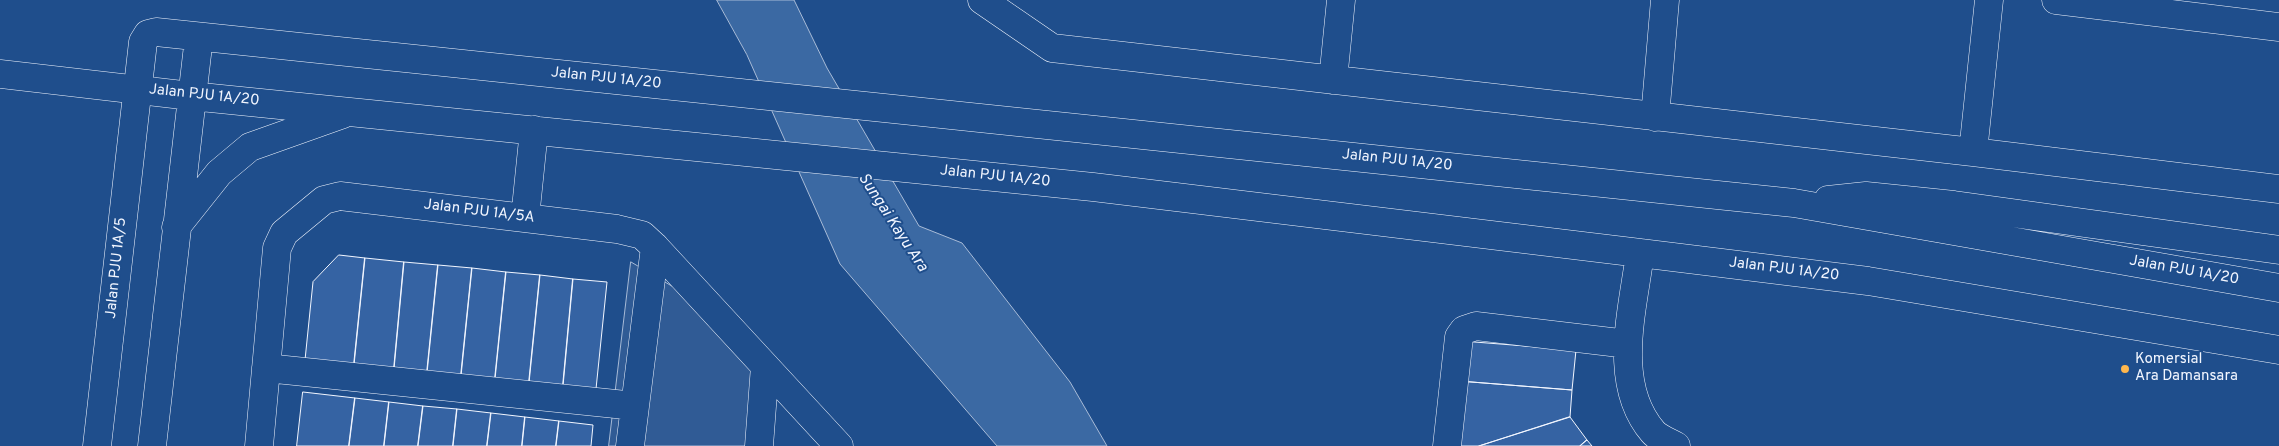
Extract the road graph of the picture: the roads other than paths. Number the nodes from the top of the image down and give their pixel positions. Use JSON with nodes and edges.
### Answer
{"nodes":[{"id":1,"x":982,"y":0,"type":"edge"},
{"id":2,"x":1341,"y":0,"type":"edge"},
{"id":3,"x":1665,"y":0,"type":"edge"},
{"id":4,"x":1989,"y":0,"type":"edge"},
{"id":5,"x":2056,"y":0,"type":"edge"},
{"id":6,"x":2162,"y":6,"type":"edge"},
{"id":7,"x":2279,"y":27,"type":"edge"},
{"id":8,"x":199,"y":37,"type":"junction"},
{"id":9,"x":0,"y":74,"type":"edge"},
{"id":10,"x":1333,"y":80,"type":"junction"},
{"id":11,"x":137,"y":89,"type":"junction"},
{"id":12,"x":191,"y":96,"type":"junction"},
{"id":13,"x":349,"y":112,"type":"junction"},
{"id":14,"x":1655,"y":117,"type":"junction"},
{"id":15,"x":534,"y":130,"type":"junction"},
{"id":16,"x":1973,"y":152,"type":"junction"},
{"id":17,"x":2279,"y":189,"type":"edge"},
{"id":18,"x":1794,"y":203,"type":"junction"},
{"id":19,"x":525,"y":218,"type":"junction"},
{"id":20,"x":176,"y":227,"type":"junction"},
{"id":21,"x":655,"y":247,"type":"junction"},
{"id":22,"x":2279,"y":250,"type":"edge"},
{"id":23,"x":1640,"y":253,"type":"junction"},
{"id":24,"x":2279,"y":288,"type":"edge"},
{"id":25,"x":1628,"y":344,"type":"junction"},
{"id":26,"x":2279,"y":350,"type":"edge"},
{"id":27,"x":765,"y":366,"type":"junction"},
{"id":28,"x":266,"y":368,"type":"junction"},
{"id":29,"x":635,"y":406,"type":"junction"},
{"id":30,"x":97,"y":446,"type":"edge"},
{"id":31,"x":152,"y":446,"type":"edge"},
{"id":32,"x":260,"y":446,"type":"edge"},
{"id":33,"x":630,"y":446,"type":"edge"},
{"id":34,"x":758,"y":446,"type":"edge"},
{"id":35,"x":839,"y":446,"type":"edge"},
{"id":36,"x":1447,"y":446,"type":"edge"},
{"id":37,"x":1676,"y":446,"type":"edge"}],
"edges":[{"from":1,"to":10,"type":"street"},
{"from":2,"to":10,"type":"street"},
{"from":3,"to":14,"type":"street"},
{"from":4,"to":16,"type":"street"},
{"from":5,"to":6,"type":"street"},
{"from":6,"to":7,"type":"street"},
{"from":8,"to":11,"type":"street","name":"Jalan PJU 1A/20"},
{"from":8,"to":12,"type":"street"},
{"from":8,"to":18,"type":"street","name":"Jalan PJU 1A/20"},
{"from":9,"to":11,"type":"street"},
{"from":10,"to":14,"type":"street"},
{"from":11,"to":12,"type":"street","name":"Jalan PJU 1A/20"},
{"from":11,"to":30,"type":"street","name":"Jalan PJU 1A/5"},
{"from":12,"to":13,"type":"street","name":"Jalan PJU 1A/20"},
{"from":12,"to":20,"type":"street"},
{"from":13,"to":15,"type":"street","name":"Jalan PJU 1A/20"},
{"from":13,"to":20,"type":"street"},
{"from":14,"to":16,"type":"street"},
{"from":15,"to":19,"type":"street"},
{"from":15,"to":23,"type":"street","name":"Jalan PJU 1A/20"},
{"from":16,"to":17,"type":"street"},
{"from":18,"to":22,"type":"street"},
{"from":18,"to":24,"type":"street","name":"Jalan PJU 1A/20"},
{"from":19,"to":21,"type":"street","name":"Jalan PJU 1A/5A"},
{"from":19,"to":28,"type":"street","name":"Jalan PJU 1A/5A"},
{"from":20,"to":31,"type":"street"},
{"from":21,"to":27,"type":"street","name":"Jalan PJU 1A/5A"},
{"from":21,"to":29,"type":"street"},
{"from":23,"to":25,"type":"street"},
{"from":23,"to":26,"type":"street","name":"Jalan PJU 1A/20"},
{"from":25,"to":36,"type":"street"},
{"from":25,"to":37,"type":"street"},
{"from":27,"to":34,"type":"street"},
{"from":27,"to":35,"type":"street","name":"Jalan PJU 1A/5A"},
{"from":28,"to":29,"type":"street"},
{"from":28,"to":32,"type":"street","name":"Jalan PJU 1A/5A"},
{"from":29,"to":33,"type":"street"}]}
